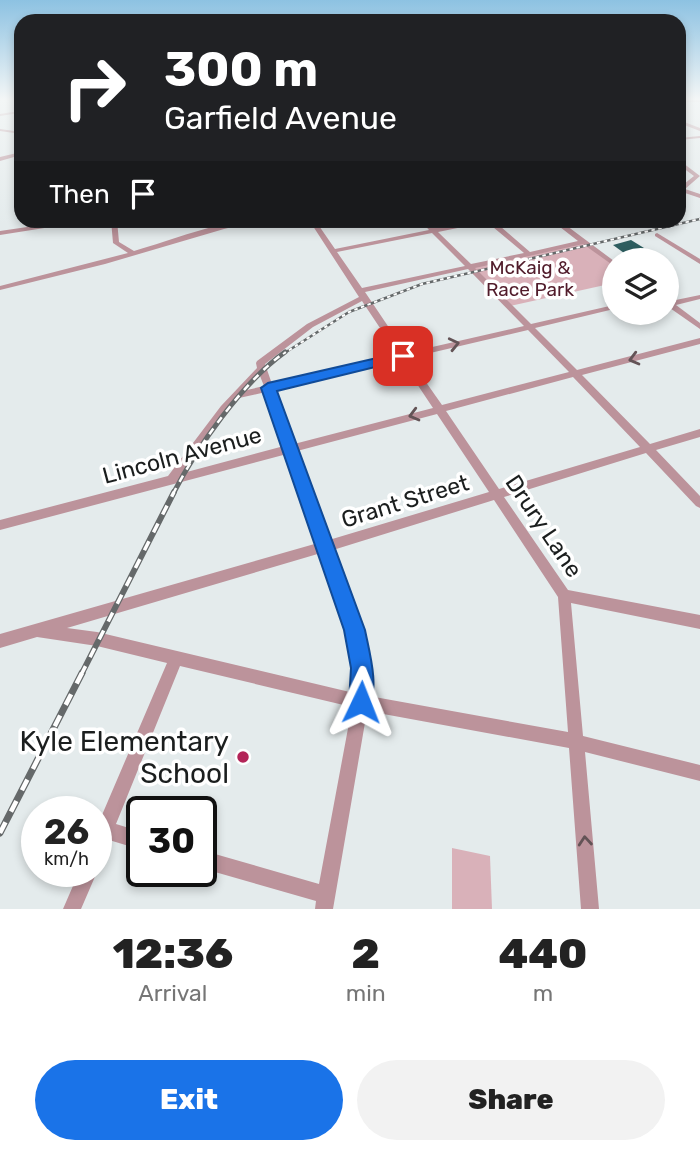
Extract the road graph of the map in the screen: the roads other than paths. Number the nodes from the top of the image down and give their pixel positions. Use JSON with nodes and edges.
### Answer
{"nodes":[{"id":1,"x":35,"y":228,"type":"edge"},
{"id":2,"x":115,"y":228,"type":"edge"},
{"id":3,"x":220,"y":228,"type":"edge"},
{"id":4,"x":318,"y":228,"type":"edge"},
{"id":5,"x":430,"y":228,"type":"edge"},
{"id":6,"x":451,"y":228,"type":"edge"},
{"id":7,"x":497,"y":228,"type":"edge"},
{"id":8,"x":565,"y":228,"type":"edge"},
{"id":9,"x":433,"y":232,"type":"junction"},
{"id":10,"x":0,"y":233,"type":"edge"},
{"id":11,"x":657,"y":235,"type":"dead end"},
{"id":12,"x":583,"y":242,"type":"junction"},
{"id":13,"x":334,"y":251,"type":"junction"},
{"id":14,"x":134,"y":254,"type":"junction"},
{"id":15,"x":529,"y":254,"type":"junction"},
{"id":16,"x":602,"y":255,"type":"edge"},
{"id":17,"x":700,"y":262,"type":"edge"},
{"id":18,"x":470,"y":266,"type":"junction"},
{"id":19,"x":0,"y":288,"type":"edge"},
{"id":20,"x":362,"y":294,"type":"junction"},
{"id":21,"x":700,"y":297,"type":"edge"},
{"id":22,"x":679,"y":301,"type":"edge"},
{"id":23,"x":602,"y":310,"type":"edge"},
{"id":24,"x":679,"y":311,"type":"edge"},
{"id":25,"x":530,"y":327,"type":"junction"},
{"id":26,"x":700,"y":327,"type":"edge"},
{"id":27,"x":700,"y":341,"type":"edge"},
{"id":28,"x":403,"y":356,"type":"junction"},
{"id":29,"x":261,"y":366,"type":"junction"},
{"id":30,"x":576,"y":374,"type":"junction"},
{"id":31,"x":268,"y":388,"type":"junction"},
{"id":32,"x":234,"y":396,"type":"junction"},
{"id":33,"x":438,"y":409,"type":"junction"},
{"id":34,"x":700,"y":433,"type":"edge"},
{"id":35,"x":290,"y":448,"type":"junction"},
{"id":36,"x":648,"y":449,"type":"junction"},
{"id":37,"x":172,"y":480,"type":"junction"},
{"id":38,"x":497,"y":496,"type":"junction"},
{"id":39,"x":700,"y":503,"type":"edge"},
{"id":40,"x":0,"y":525,"type":"edge"},
{"id":41,"x":324,"y":547,"type":"junction"},
{"id":42,"x":564,"y":595,"type":"junction"},
{"id":43,"x":700,"y":622,"type":"edge"},
{"id":44,"x":35,"y":630,"type":"junction"},
{"id":45,"x":0,"y":641,"type":"edge"},
{"id":46,"x":176,"y":659,"type":"junction"},
{"id":47,"x":361,"y":702,"type":"junction"},
{"id":48,"x":577,"y":742,"type":"junction"},
{"id":49,"x":700,"y":773,"type":"edge"},
{"id":50,"x":112,"y":813,"type":"edge"},
{"id":51,"x":217,"y":865,"type":"edge"},
{"id":52,"x":82,"y":887,"type":"edge"},
{"id":53,"x":325,"y":902,"type":"edge"},
{"id":54,"x":72,"y":909,"type":"edge"},
{"id":55,"x":590,"y":909,"type":"edge"}],
"edges":[{"from":1,"to":10,"type":"street"},
{"from":2,"to":14,"type":"street"},
{"from":3,"to":14,"type":"street"},
{"from":4,"to":13,"type":"street","name":"Drury Lane"},
{"from":5,"to":9,"type":"street"},
{"from":6,"to":9,"type":"street"},
{"from":7,"to":15,"type":"street"},
{"from":8,"to":12,"type":"street"},
{"from":9,"to":13,"type":"street"},
{"from":9,"to":18,"type":"street"},
{"from":11,"to":17,"type":"street"},
{"from":12,"to":15,"type":"street"},
{"from":12,"to":16,"type":"street"},
{"from":13,"to":20,"type":"street","name":"Drury Lane"},
{"from":14,"to":19,"type":"street"},
{"from":15,"to":18,"type":"street"},
{"from":18,"to":20,"type":"street"},
{"from":18,"to":25,"type":"street"},
{"from":20,"to":28,"type":"street","name":"Drury Lane"},
{"from":20,"to":29,"type":"street"},
{"from":21,"to":22,"type":"street"},
{"from":23,"to":25,"type":"street"},
{"from":24,"to":26,"type":"street"},
{"from":28,"to":25,"type":"street","one_way":true},
{"from":25,"to":30,"type":"street"},
{"from":27,"to":30,"type":"street","name":"Lincoln Avenue","one_way":true},
{"from":28,"to":31,"type":"street"},
{"from":28,"to":33,"type":"street","name":"Drury Lane"},
{"from":29,"to":31,"type":"street"},
{"from":29,"to":32,"type":"street"},
{"from":30,"to":33,"type":"street","name":"Lincoln Avenue"},
{"from":30,"to":36,"type":"street"},
{"from":31,"to":32,"type":"street"},
{"from":31,"to":35,"type":"street"},
{"from":32,"to":37,"type":"street"},
{"from":33,"to":35,"type":"street","name":"Lincoln Avenue","one_way":true},
{"from":33,"to":38,"type":"street","name":"Drury Lane"},
{"from":34,"to":36,"type":"street","name":"Grant Street"},
{"from":35,"to":37,"type":"street","name":"Lincoln Avenue"},
{"from":35,"to":41,"type":"street"},
{"from":36,"to":38,"type":"street","name":"Grant Street"},
{"from":36,"to":39,"type":"street"},
{"from":37,"to":40,"type":"street","name":"Lincoln Avenue"},
{"from":38,"to":41,"type":"street","name":"Grant Street"},
{"from":38,"to":42,"type":"street","name":"Drury Lane"},
{"from":41,"to":44,"type":"street","name":"Grant Street"},
{"from":41,"to":47,"type":"street"},
{"from":42,"to":43,"type":"street"},
{"from":42,"to":48,"type":"street","name":"Drury Lane"},
{"from":44,"to":45,"type":"street","name":"Grant Street"},
{"from":44,"to":46,"type":"street"},
{"from":46,"to":47,"type":"street"},
{"from":46,"to":50,"type":"street"},
{"from":47,"to":48,"type":"street"},
{"from":47,"to":53,"type":"street"},
{"from":48,"to":49,"type":"street"},
{"from":55,"to":48,"type":"street","name":"Drury Lane","one_way":true},
{"from":51,"to":53,"type":"street"},
{"from":52,"to":54,"type":"street"}]}
